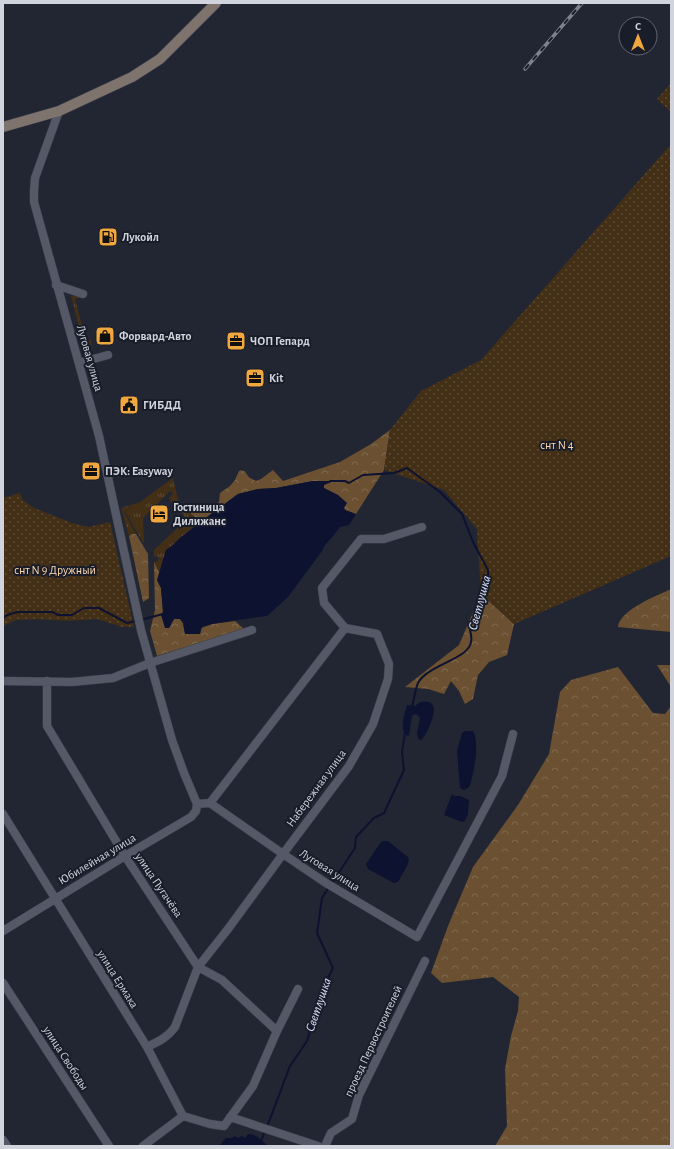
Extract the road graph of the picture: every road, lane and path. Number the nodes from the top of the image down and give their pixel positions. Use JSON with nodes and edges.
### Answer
{"nodes":[{"id":1,"x":216,"y":3,"type":"edge"},
{"id":2,"x":59,"y":111,"type":"junction"},
{"id":3,"x":3,"y":127,"type":"edge"},
{"id":4,"x":56,"y":285,"type":"junction"},
{"id":5,"x":82,"y":294,"type":"dead end"},
{"id":6,"x":108,"y":355,"type":"dead end"},
{"id":7,"x":79,"y":363,"type":"junction"},
{"id":8,"x":422,"y":527,"type":"dead end"},
{"id":9,"x":345,"y":628,"type":"junction"},
{"id":10,"x":252,"y":630,"type":"dead end"},
{"id":11,"x":150,"y":663,"type":"junction"},
{"id":12,"x":3,"y":681,"type":"edge"},
{"id":13,"x":47,"y":681,"type":"junction"},
{"id":14,"x":513,"y":734,"type":"dead end"},
{"id":15,"x":210,"y":803,"type":"junction"},
{"id":16,"x":198,"y":804,"type":"junction"},
{"id":17,"x":3,"y":814,"type":"edge"},
{"id":18,"x":283,"y":854,"type":"junction"},
{"id":19,"x":125,"y":856,"type":"junction"},
{"id":20,"x":55,"y":898,"type":"junction"},
{"id":21,"x":3,"y":931,"type":"edge"},
{"id":22,"x":425,"y":961,"type":"dead end"},
{"id":23,"x":198,"y":967,"type":"junction"},
{"id":24,"x":3,"y":983,"type":"edge"},
{"id":25,"x":298,"y":989,"type":"dead end"},
{"id":26,"x":277,"y":1031,"type":"junction"},
{"id":27,"x":147,"y":1047,"type":"junction"},
{"id":28,"x":183,"y":1116,"type":"junction"},
{"id":29,"x":230,"y":1117,"type":"junction"},
{"id":30,"x":3,"y":1140,"type":"edge"},
{"id":31,"x":7,"y":1146,"type":"edge"},
{"id":32,"x":109,"y":1146,"type":"edge"},
{"id":33,"x":143,"y":1146,"type":"edge"},
{"id":34,"x":318,"y":1146,"type":"edge"},
{"id":35,"x":325,"y":1146,"type":"edge"}],
"edges":[{"from":1,"to":2,"type":"main road"},
{"from":2,"to":3,"type":"main road"},
{"from":2,"to":4,"type":"street","name":"Луговая улица"},
{"from":4,"to":5,"type":"street"},
{"from":4,"to":7,"type":"street","name":"Луговая улица"},
{"from":6,"to":7,"type":"street"},
{"from":7,"to":11,"type":"street","name":"Луговая улица"},
{"from":8,"to":9,"type":"street"},
{"from":9,"to":15,"type":"street"},
{"from":9,"to":18,"type":"street","name":"Набережная улица"},
{"from":10,"to":11,"type":"street"},
{"from":11,"to":13,"type":"street"},
{"from":11,"to":16,"type":"street"},
{"from":12,"to":13,"type":"street"},
{"from":13,"to":19,"type":"street","name":"улица Пугачёва"},
{"from":14,"to":18,"type":"street","name":"Луговая улица"},
{"from":15,"to":16,"type":"street"},
{"from":15,"to":18,"type":"street","name":"Луговая улица"},
{"from":16,"to":19,"type":"street","name":"Юбилейная улица"},
{"from":17,"to":20,"type":"street","name":"улица Ермака"},
{"from":18,"to":23,"type":"street","name":"Набережная улица"},
{"from":19,"to":20,"type":"street","name":"Юбилейная улица"},
{"from":19,"to":23,"type":"street","name":"улица Пугачёва"},
{"from":20,"to":21,"type":"street","name":"Юбилейная улица"},
{"from":20,"to":27,"type":"street","name":"улица Ермака"},
{"from":22,"to":35,"type":"street","name":"проезд Первостроителей"},
{"from":23,"to":26,"type":"street","name":"улица Пугачёва"},
{"from":23,"to":27,"type":"street","name":"Набережная улица"},
{"from":24,"to":32,"type":"street","name":"улица Свободы"},
{"from":25,"to":26,"type":"street"},
{"from":26,"to":29,"type":"street"},
{"from":27,"to":28,"type":"street","name":"улица Ермака"},
{"from":28,"to":29,"type":"street"},
{"from":28,"to":33,"type":"street"},
{"from":29,"to":34,"type":"street"},
{"from":30,"to":31,"type":"street"}]}
